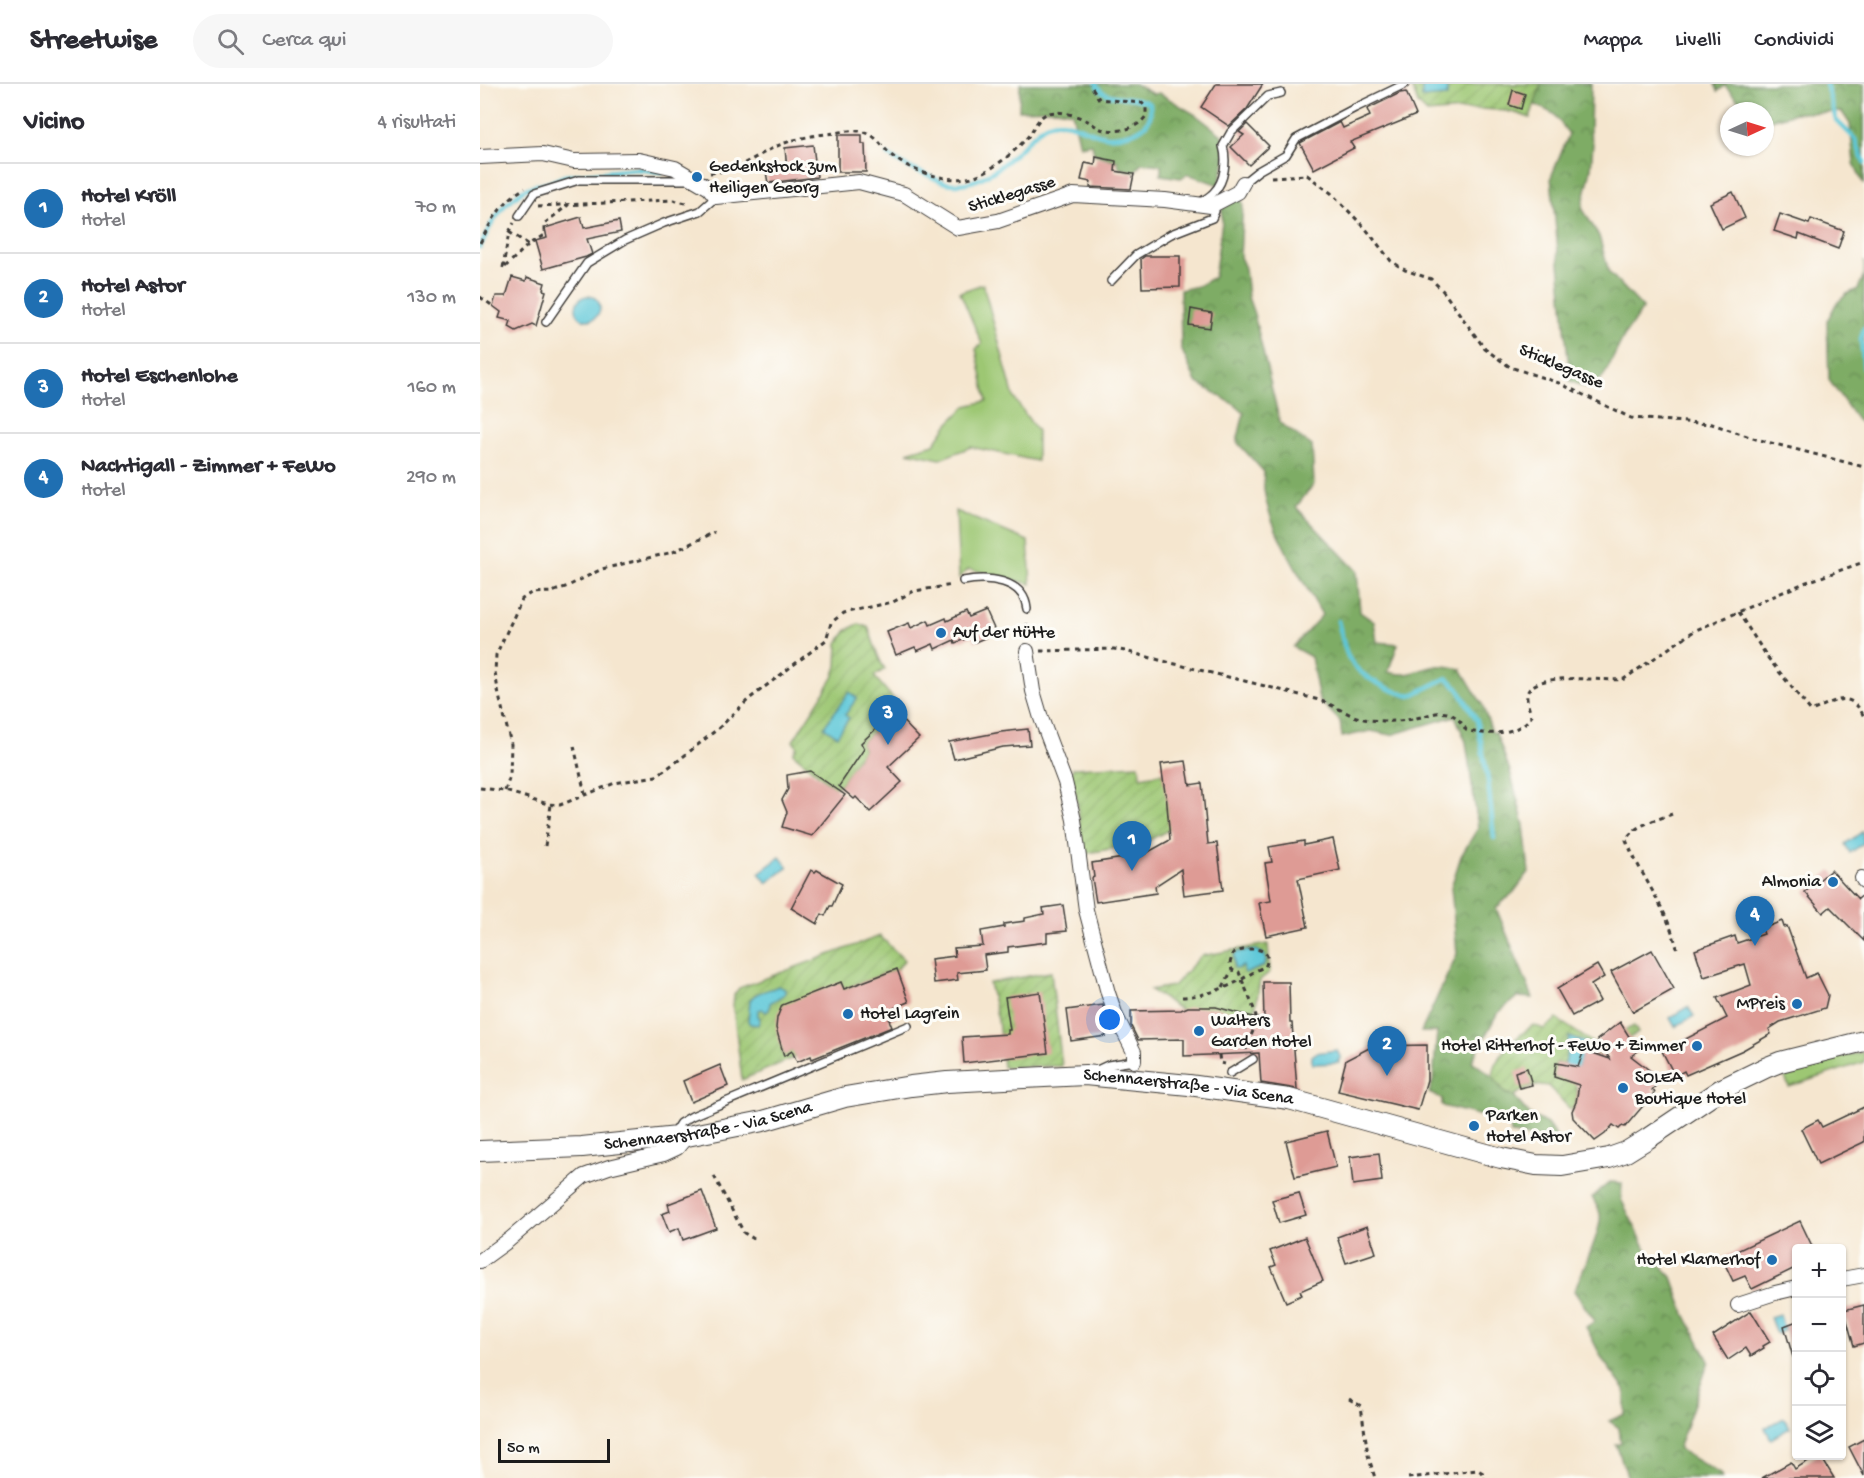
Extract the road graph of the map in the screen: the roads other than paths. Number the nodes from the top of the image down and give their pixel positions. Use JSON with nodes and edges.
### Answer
{"nodes":[{"id":1,"x":1405,"y":84,"type":"edge"},
{"id":2,"x":1281,"y":93,"type":"dead end"},
{"id":3,"x":480,"y":157,"type":"edge"},
{"id":4,"x":685,"y":175,"type":"junction"},
{"id":5,"x":1240,"y":188,"type":"joint"},
{"id":6,"x":716,"y":197,"type":"junction"},
{"id":7,"x":1216,"y":204,"type":"junction"},
{"id":8,"x":1196,"y":205,"type":"junction"},
{"id":9,"x":519,"y":216,"type":"road end"},
{"id":10,"x":1111,"y":281,"type":"dead end"},
{"id":11,"x":546,"y":322,"type":"dead end"},
{"id":12,"x":963,"y":581,"type":"road end"},
{"id":13,"x":1027,"y":609,"type":"road end"},
{"id":14,"x":1027,"y":651,"type":"road end"},
{"id":15,"x":908,"y":1026,"type":"dead end"},
{"id":16,"x":1864,"y":1041,"type":"edge"},
{"id":17,"x":1253,"y":1059,"type":"dead end"},
{"id":18,"x":1134,"y":1061,"type":"joint"},
{"id":19,"x":1230,"y":1073,"type":"dead end"},
{"id":20,"x":1085,"y":1075,"type":"junction"},
{"id":21,"x":678,"y":1137,"type":"junction"},
{"id":22,"x":480,"y":1151,"type":"edge"},
{"id":23,"x":480,"y":1261,"type":"edge"},
{"id":24,"x":1864,"y":1275,"type":"edge"},
{"id":25,"x":1846,"y":1278,"type":"edge"},
{"id":26,"x":1792,"y":1289,"type":"edge"},
{"id":27,"x":1738,"y":1305,"type":"dead end"}],
"edges":[{"from":1,"to":5,"type":"lane"},
{"from":2,"to":8,"type":"lane"},
{"from":3,"to":4,"type":"street"},
{"from":4,"to":6,"type":"street"},
{"from":4,"to":9,"type":"lane"},
{"from":5,"to":7,"type":"street"},
{"from":6,"to":8,"type":"street","name":"Sticklegasse"},
{"from":6,"to":11,"type":"lane"},
{"from":7,"to":8,"type":"street","name":"Sticklegasse"},
{"from":7,"to":10,"type":"lane"},
{"from":12,"to":13,"type":"lane"},
{"from":14,"to":18,"type":"street","name":"Schennaerstraße - Via Scena"},
{"from":15,"to":21,"type":"lane"},
{"from":16,"to":20,"type":"street","name":"Schennaerstraße - Via Scena"},
{"from":17,"to":19,"type":"lane"},
{"from":18,"to":20,"type":"lane"},
{"from":20,"to":21,"type":"street","name":"Schennaerstraße - Via Scena"},
{"from":21,"to":22,"type":"street","name":"Schennaerstraße - Via Scena"},
{"from":21,"to":23,"type":"street"},
{"from":24,"to":25,"type":"street"},
{"from":26,"to":27,"type":"street"}]}
